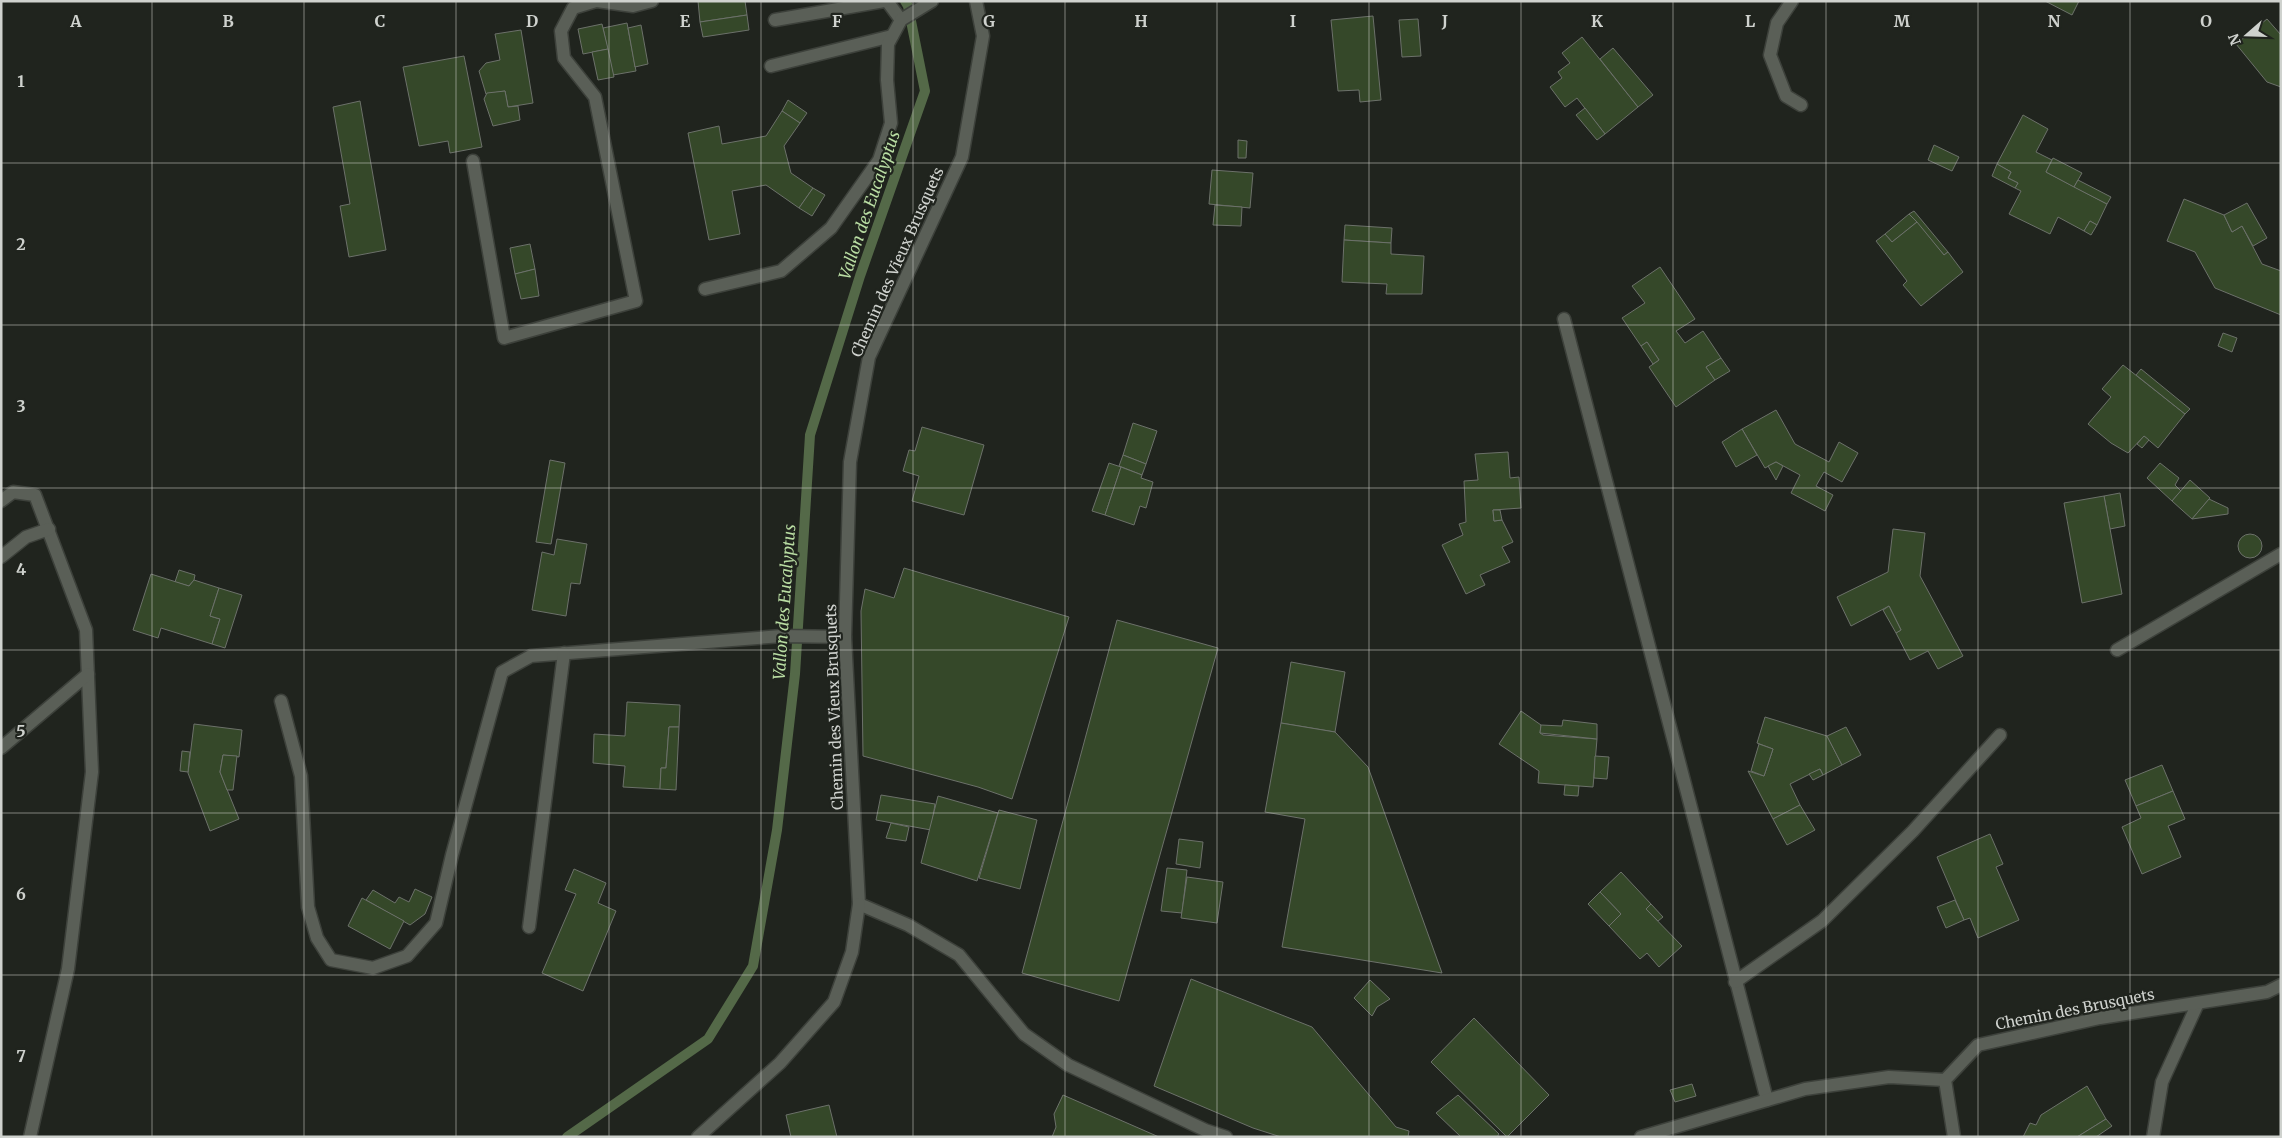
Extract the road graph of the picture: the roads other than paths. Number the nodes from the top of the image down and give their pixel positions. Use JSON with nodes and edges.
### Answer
{"nodes":[{"id":1,"x":597,"y":1,"type":"edge"},
{"id":2,"x":652,"y":1,"type":"edge"},
{"id":3,"x":885,"y":1,"type":"edge"},
{"id":4,"x":932,"y":1,"type":"edge"},
{"id":5,"x":976,"y":1,"type":"edge"},
{"id":6,"x":1792,"y":1,"type":"edge"},
{"id":7,"x":775,"y":20,"type":"dead end"},
{"id":8,"x":901,"y":20,"type":"junction"},
{"id":9,"x":892,"y":36,"type":"junction"},
{"id":10,"x":772,"y":66,"type":"dead end"},
{"id":11,"x":1801,"y":104,"type":"dead end"},
{"id":12,"x":473,"y":161,"type":"dead end"},
{"id":13,"x":705,"y":288,"type":"dead end"},
{"id":14,"x":1564,"y":319,"type":"dead end"},
{"id":15,"x":1,"y":501,"type":"edge"},
{"id":16,"x":49,"y":529,"type":"junction"},
{"id":17,"x":2281,"y":554,"type":"edge"},
{"id":18,"x":1,"y":557,"type":"edge"},
{"id":19,"x":845,"y":637,"type":"junction"},
{"id":20,"x":2117,"y":650,"type":"dead end"},
{"id":21,"x":564,"y":653,"type":"junction"},
{"id":22,"x":88,"y":674,"type":"junction"},
{"id":23,"x":281,"y":701,"type":"dead end"},
{"id":24,"x":2000,"y":735,"type":"dead end"},
{"id":25,"x":1,"y":748,"type":"edge"},
{"id":26,"x":859,"y":904,"type":"junction"},
{"id":27,"x":529,"y":927,"type":"dead end"},
{"id":28,"x":1736,"y":982,"type":"junction"},
{"id":29,"x":2281,"y":985,"type":"edge"},
{"id":30,"x":2198,"y":1003,"type":"junction"},
{"id":31,"x":1945,"y":1080,"type":"junction"},
{"id":32,"x":1767,"y":1100,"type":"junction"},
{"id":33,"x":30,"y":1137,"type":"edge"},
{"id":34,"x":698,"y":1137,"type":"edge"},
{"id":35,"x":1226,"y":1137,"type":"edge"},
{"id":36,"x":1641,"y":1137,"type":"edge"},
{"id":37,"x":1954,"y":1137,"type":"edge"},
{"id":38,"x":2153,"y":1137,"type":"edge"}],
"edges":[{"from":1,"to":2,"type":"street"},
{"from":1,"to":12,"type":"street"},
{"from":3,"to":7,"type":"street"},
{"from":3,"to":8,"type":"street"},
{"from":4,"to":8,"type":"street"},
{"from":5,"to":19,"type":"street","name":"Chemin des Vieux Brusquets"},
{"from":6,"to":11,"type":"street"},
{"from":8,"to":9,"type":"street"},
{"from":9,"to":10,"type":"street"},
{"from":9,"to":13,"type":"street"},
{"from":14,"to":28,"type":"street"},
{"from":15,"to":16,"type":"street"},
{"from":16,"to":18,"type":"street"},
{"from":16,"to":22,"type":"street"},
{"from":17,"to":20,"type":"street"},
{"from":19,"to":21,"type":"street"},
{"from":19,"to":26,"type":"street","name":"Chemin des Vieux Brusquets"},
{"from":21,"to":23,"type":"street"},
{"from":21,"to":27,"type":"street"},
{"from":22,"to":25,"type":"street"},
{"from":22,"to":33,"type":"street"},
{"from":24,"to":28,"type":"street"},
{"from":26,"to":34,"type":"street","name":"Chemin des Vieux Brusquets"},
{"from":26,"to":35,"type":"street"},
{"from":28,"to":32,"type":"street"},
{"from":29,"to":30,"type":"street","name":"Chemin des Brusquets"},
{"from":30,"to":31,"type":"street","name":"Chemin des Brusquets"},
{"from":30,"to":38,"type":"street"},
{"from":31,"to":32,"type":"street"},
{"from":31,"to":37,"type":"street"},
{"from":32,"to":36,"type":"street"}]}
